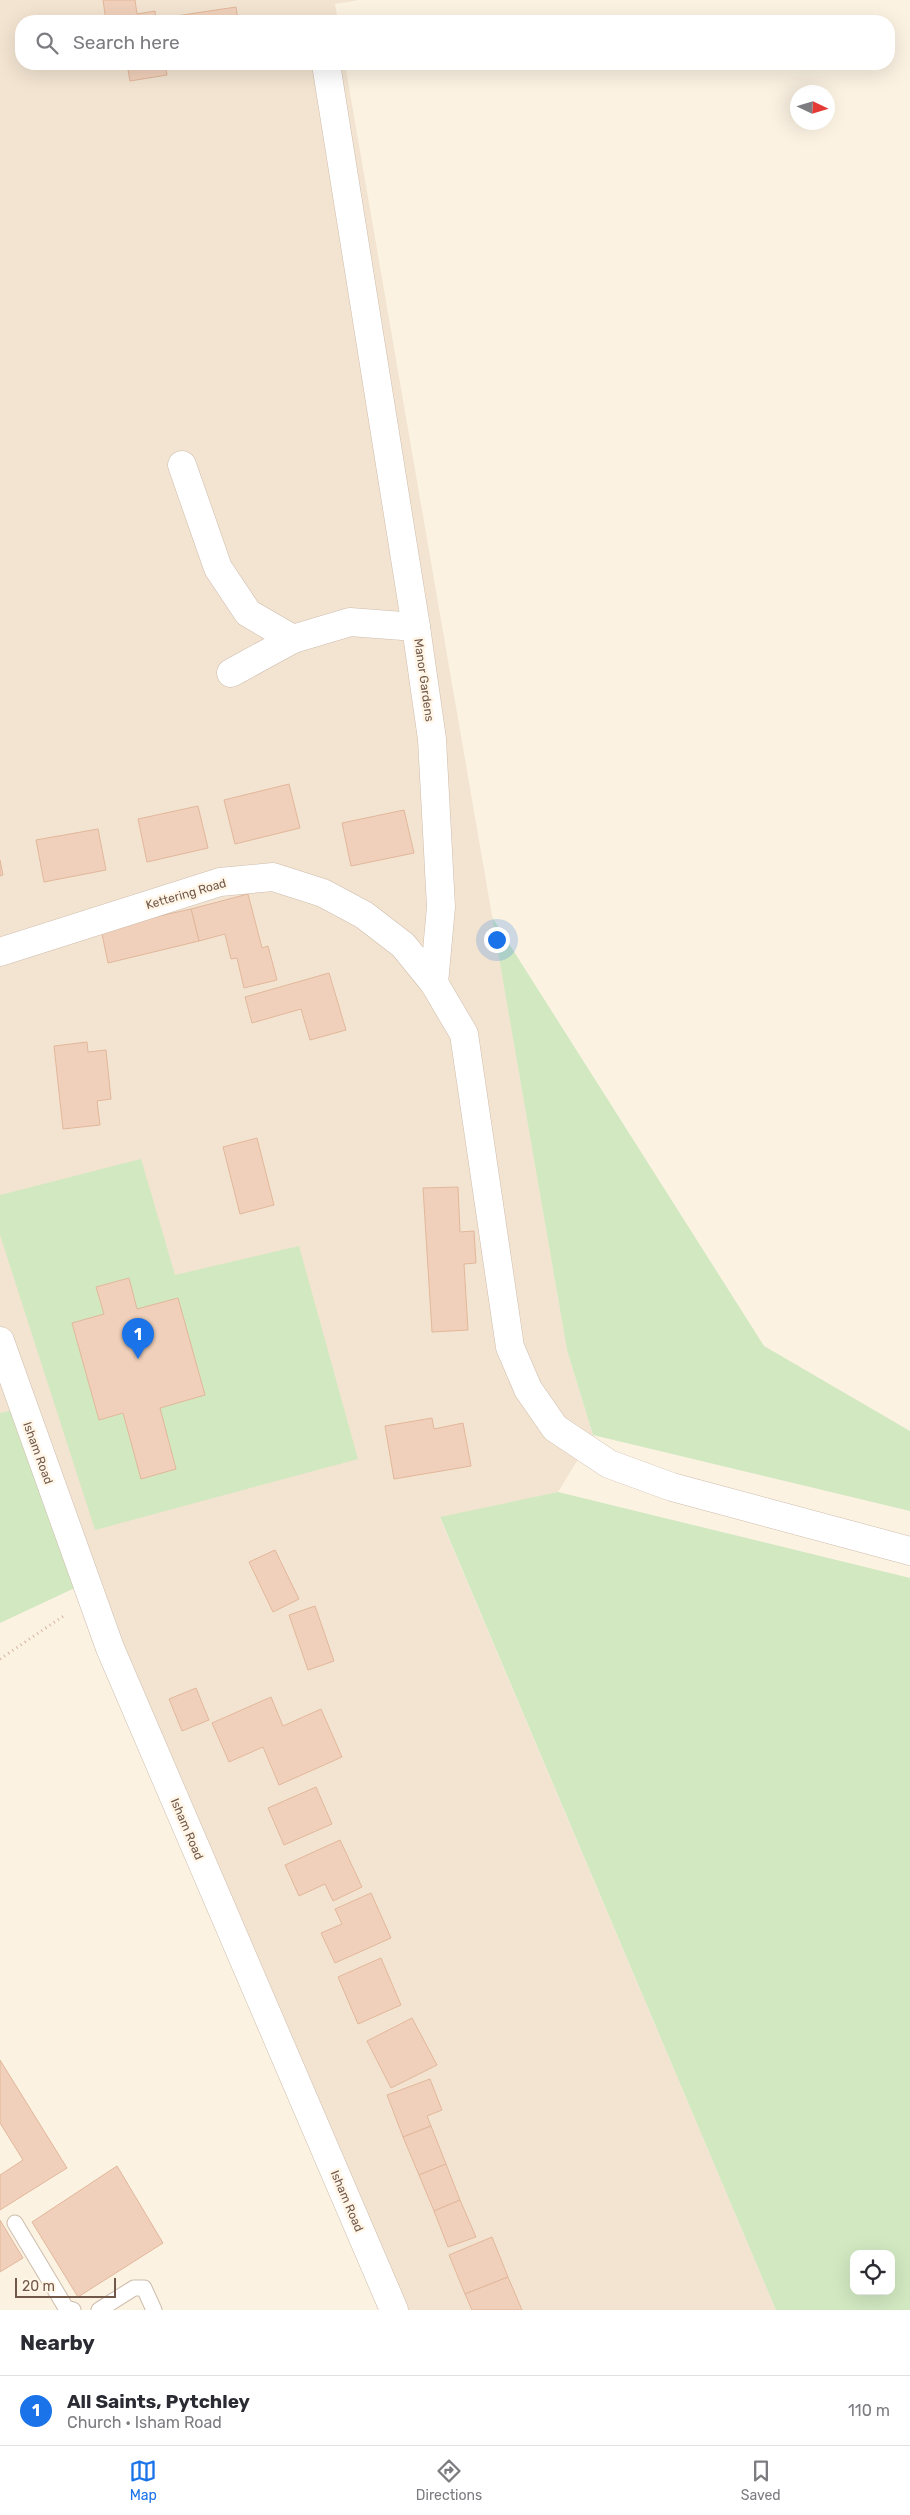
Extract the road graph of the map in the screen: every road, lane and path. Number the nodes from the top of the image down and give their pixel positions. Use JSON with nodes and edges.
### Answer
{"nodes":[{"id":1,"x":327,"y":70,"type":"edge"},
{"id":2,"x":182,"y":465,"type":"dead end"},
{"id":3,"x":416,"y":627,"type":"junction"},
{"id":4,"x":293,"y":639,"type":"junction"},
{"id":5,"x":231,"y":673,"type":"dead end"},
{"id":6,"x":0,"y":952,"type":"edge"},
{"id":7,"x":434,"y":983,"type":"junction"},
{"id":8,"x":0,"y":1341,"type":"edge"},
{"id":9,"x":910,"y":1551,"type":"edge"},
{"id":10,"x":90,"y":1598,"type":"junction"},
{"id":11,"x":0,"y":1660,"type":"edge"},
{"id":12,"x":15,"y":2223,"type":"dead end"},
{"id":13,"x":73,"y":2310,"type":"edge"},
{"id":14,"x":99,"y":2310,"type":"edge"},
{"id":15,"x":154,"y":2310,"type":"edge"},
{"id":16,"x":394,"y":2310,"type":"edge"}],
"edges":[{"from":1,"to":3,"type":"street"},
{"from":2,"to":4,"type":"street"},
{"from":3,"to":4,"type":"street","name":"Manor Gardens"},
{"from":3,"to":7,"type":"street","name":"Manor Gardens"},
{"from":4,"to":5,"type":"street","name":"Manor Gardens"},
{"from":6,"to":7,"type":"street","name":"Kettering Road"},
{"from":7,"to":9,"type":"street","name":"Kettering Road"},
{"from":8,"to":10,"type":"street","name":"Isham Road"},
{"from":10,"to":11,"type":"path"},
{"from":10,"to":16,"type":"street","name":"Isham Road"},
{"from":12,"to":13,"type":"lane"},
{"from":14,"to":15,"type":"lane"}]}
